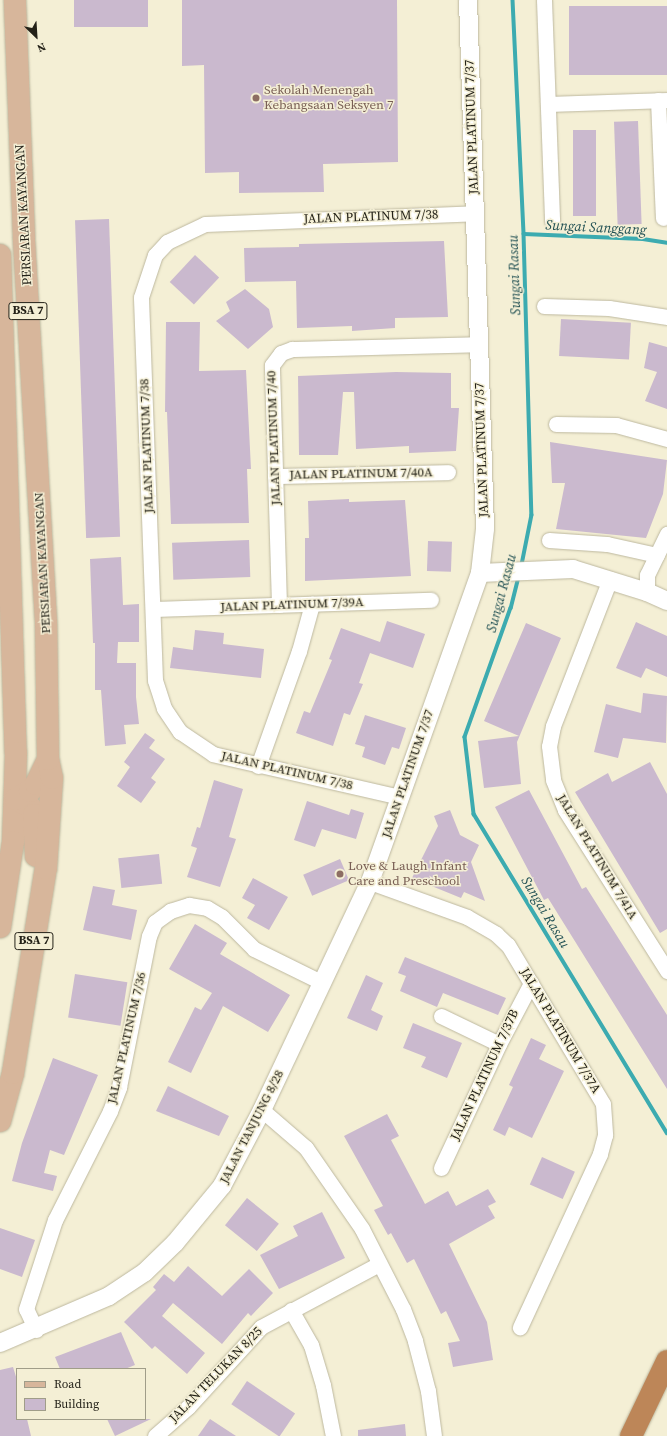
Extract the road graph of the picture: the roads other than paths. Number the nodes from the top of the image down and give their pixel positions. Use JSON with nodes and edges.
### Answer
{"nodes":[{"id":1,"x":15,"y":0,"type":"edge"},
{"id":2,"x":468,"y":0,"type":"edge"},
{"id":3,"x":544,"y":0,"type":"edge"},
{"id":4,"x":662,"y":100,"type":"edge"},
{"id":5,"x":548,"y":104,"type":"junction"},
{"id":6,"x":475,"y":213,"type":"junction"},
{"id":7,"x":663,"y":218,"type":"dead end"},
{"id":8,"x":552,"y":221,"type":"dead end"},
{"id":9,"x":0,"y":255,"type":"edge"},
{"id":10,"x":544,"y":306,"type":"dead end"},
{"id":11,"x":667,"y":317,"type":"edge"},
{"id":12,"x":479,"y":344,"type":"junction"},
{"id":13,"x":556,"y":424,"type":"dead end"},
{"id":14,"x":667,"y":439,"type":"edge"},
{"id":15,"x":448,"y":472,"type":"dead end"},
{"id":16,"x":274,"y":476,"type":"junction"},
{"id":17,"x":667,"y":534,"type":"edge"},
{"id":18,"x":549,"y":540,"type":"dead end"},
{"id":19,"x":657,"y":555,"type":"junction"},
{"id":20,"x":480,"y":573,"type":"junction"},
{"id":21,"x":610,"y":579,"type":"junction"},
{"id":22,"x":647,"y":592,"type":"junction"},
{"id":23,"x":431,"y":600,"type":"dead end"},
{"id":24,"x":667,"y":601,"type":"edge"},
{"id":25,"x":312,"y":604,"type":"junction"},
{"id":26,"x":279,"y":605,"type":"junction"},
{"id":27,"x":154,"y":610,"type":"junction"},
{"id":28,"x":16,"y":753,"type":"junction"},
{"id":29,"x":48,"y":759,"type":"junction"},
{"id":30,"x":258,"y":766,"type":"junction"},
{"id":31,"x":0,"y":778,"type":"edge"},
{"id":32,"x":400,"y":797,"type":"junction"},
{"id":33,"x":8,"y":799,"type":"edge"},
{"id":34,"x":0,"y":823,"type":"edge"},
{"id":35,"x":13,"y":842,"type":"junction"},
{"id":36,"x":370,"y":882,"type":"junction"},
{"id":37,"x":39,"y":911,"type":"junction"},
{"id":38,"x":0,"y":927,"type":"edge"},
{"id":39,"x":667,"y":970,"type":"edge"},
{"id":40,"x":321,"y":982,"type":"junction"},
{"id":41,"x":532,"y":983,"type":"junction"},
{"id":42,"x":441,"y":1016,"type":"dead end"},
{"id":43,"x":499,"y":1044,"type":"junction"},
{"id":44,"x":262,"y":1110,"type":"junction"},
{"id":45,"x":0,"y":1121,"type":"edge"},
{"id":46,"x":441,"y":1168,"type":"dead end"},
{"id":47,"x":379,"y":1264,"type":"junction"},
{"id":48,"x":292,"y":1310,"type":"junction"},
{"id":49,"x":520,"y":1327,"type":"dead end"},
{"id":50,"x":36,"y":1330,"type":"junction"},
{"id":51,"x":0,"y":1343,"type":"edge"},
{"id":52,"x":667,"y":1361,"type":"edge"},
{"id":53,"x":154,"y":1436,"type":"edge"},
{"id":54,"x":333,"y":1436,"type":"edge"},
{"id":55,"x":434,"y":1436,"type":"edge"},
{"id":56,"x":631,"y":1436,"type":"edge"}],
"edges":[{"from":1,"to":29,"type":"main road","name":"PERSIARAN KAYANGAN","number":"BSA 7"},
{"from":2,"to":6,"type":"street","name":"JALAN PLATINUM 7/37"},
{"from":3,"to":5,"type":"street"},
{"from":4,"to":5,"type":"street"},
{"from":4,"to":7,"type":"street"},
{"from":5,"to":8,"type":"street"},
{"from":6,"to":12,"type":"street","name":"JALAN PLATINUM 7/37"},
{"from":6,"to":27,"type":"street","name":"JALAN PLATINUM 7/38"},
{"from":9,"to":28,"type":"main road","name":"PERSIARAN KAYANGAN","number":"BSA 7"},
{"from":10,"to":11,"type":"street"},
{"from":12,"to":16,"type":"street","name":"JALAN PLATINUM 7/40"},
{"from":12,"to":20,"type":"street","name":"JALAN PLATINUM 7/37"},
{"from":13,"to":14,"type":"street"},
{"from":15,"to":16,"type":"street","name":"JALAN PLATINUM 7/40A"},
{"from":16,"to":26,"type":"street","name":"JALAN PLATINUM 7/40"},
{"from":17,"to":19,"type":"street"},
{"from":18,"to":19,"type":"street"},
{"from":19,"to":22,"type":"street"},
{"from":20,"to":21,"type":"street"},
{"from":20,"to":32,"type":"street","name":"JALAN PLATINUM 7/37"},
{"from":21,"to":22,"type":"street"},
{"from":21,"to":39,"type":"street","name":"JALAN PLATINUM 7/41A"},
{"from":22,"to":24,"type":"street"},
{"from":23,"to":25,"type":"street","name":"JALAN PLATINUM 7/39A"},
{"from":25,"to":26,"type":"street","name":"JALAN PLATINUM 7/39A"},
{"from":25,"to":30,"type":"street"},
{"from":26,"to":27,"type":"street","name":"JALAN PLATINUM 7/39A"},
{"from":27,"to":30,"type":"street","name":"JALAN PLATINUM 7/38"},
{"from":28,"to":31,"type":"main road"},
{"from":28,"to":33,"type":"main road","name":"PERSIARAN KAYANGAN","number":"BSA 7"},
{"from":29,"to":33,"type":"main road"},
{"from":29,"to":37,"type":"main road","name":"PERSIARAN KAYANGAN","number":"BSA 7"},
{"from":30,"to":32,"type":"street","name":"JALAN PLATINUM 7/38"},
{"from":32,"to":36,"type":"street","name":"JALAN PLATINUM 7/37"},
{"from":33,"to":35,"type":"main road","name":"PERSIARAN KAYANGAN","number":"BSA 7"},
{"from":33,"to":37,"type":"main road"},
{"from":34,"to":35,"type":"main road"},
{"from":35,"to":38,"type":"main road","name":"PERSIARAN KAYANGAN","number":"BSA 7"},
{"from":36,"to":40,"type":"street","name":"JALAN TANJUNG 8/28"},
{"from":36,"to":41,"type":"street","name":"JALAN PLATINUM 7/37A"},
{"from":37,"to":45,"type":"main road","name":"PERSIARAN KAYANGAN","number":"BSA 7"},
{"from":40,"to":44,"type":"street","name":"JALAN TANJUNG 8/28"},
{"from":40,"to":50,"type":"street","name":"JALAN PLATINUM 7/36"},
{"from":41,"to":43,"type":"street","name":"JALAN PLATINUM 7/37B"},
{"from":41,"to":49,"type":"street","name":"JALAN PLATINUM 7/37A"},
{"from":42,"to":43,"type":"street"},
{"from":43,"to":46,"type":"street","name":"JALAN PLATINUM 7/37B"},
{"from":44,"to":47,"type":"street"},
{"from":44,"to":50,"type":"street","name":"JALAN TANJUNG 8/28"},
{"from":47,"to":48,"type":"street","name":"JALAN TELUKAN 8/25"},
{"from":47,"to":55,"type":"street"},
{"from":48,"to":53,"type":"street","name":"JALAN TELUKAN 8/25"},
{"from":48,"to":54,"type":"street"},
{"from":50,"to":51,"type":"street","name":"JALAN TANJUNG 8/28"},
{"from":52,"to":56,"type":"highway"}]}
